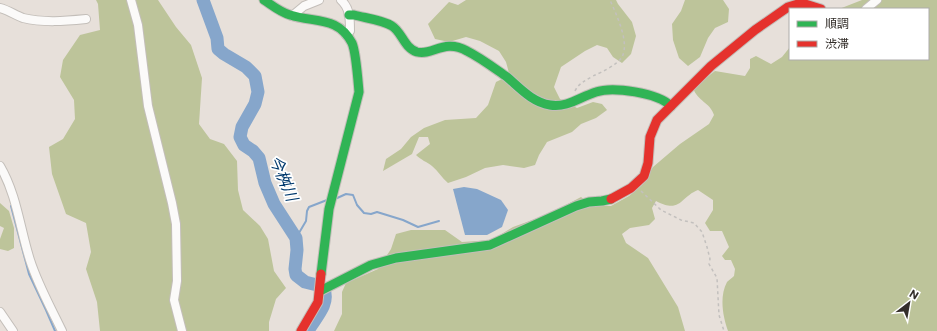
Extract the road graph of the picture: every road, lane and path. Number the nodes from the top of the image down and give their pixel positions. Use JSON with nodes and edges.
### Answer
{"nodes":[{"id":1,"x":131,"y":0,"type":"edge"},
{"id":2,"x":264,"y":0,"type":"edge"},
{"id":3,"x":319,"y":0,"type":"edge"},
{"id":4,"x":340,"y":0,"type":"edge"},
{"id":5,"x":610,"y":0,"type":"edge"},
{"id":6,"x":877,"y":0,"type":"edge"},
{"id":7,"x":0,"y":8,"type":"edge"},
{"id":8,"x":818,"y":8,"type":"edge"},
{"id":9,"x":867,"y":8,"type":"edge"},
{"id":10,"x":349,"y":15,"type":"junction"},
{"id":11,"x":292,"y":16,"type":"junction"},
{"id":12,"x":86,"y":19,"type":"dead end"},
{"id":13,"x":346,"y":35,"type":"junction"},
{"id":14,"x":570,"y":104,"type":"junction"},
{"id":15,"x":672,"y":106,"type":"junction"},
{"id":16,"x":0,"y":166,"type":"edge"},
{"id":17,"x":636,"y":185,"type":"junction"},
{"id":18,"x":320,"y":291,"type":"junction"},
{"id":19,"x":0,"y":312,"type":"edge"},
{"id":20,"x":13,"y":331,"type":"edge"},
{"id":21,"x":62,"y":331,"type":"edge"},
{"id":22,"x":182,"y":331,"type":"edge"},
{"id":23,"x":301,"y":331,"type":"edge"},
{"id":24,"x":724,"y":331,"type":"edge"}],
"edges":[{"from":1,"to":22,"type":"street"},
{"from":2,"to":11,"type":"street"},
{"from":3,"to":11,"type":"street"},
{"from":4,"to":10,"type":"street"},
{"from":5,"to":14,"type":"path"},
{"from":6,"to":9,"type":"street"},
{"from":7,"to":12,"type":"street"},
{"from":8,"to":15,"type":"street"},
{"from":10,"to":13,"type":"street"},
{"from":10,"to":14,"type":"street"},
{"from":11,"to":13,"type":"street"},
{"from":13,"to":18,"type":"street"},
{"from":14,"to":15,"type":"street"},
{"from":15,"to":17,"type":"street"},
{"from":16,"to":21,"type":"street"},
{"from":17,"to":18,"type":"street"},
{"from":17,"to":24,"type":"path"},
{"from":18,"to":23,"type":"street"},
{"from":19,"to":20,"type":"street"}]}
